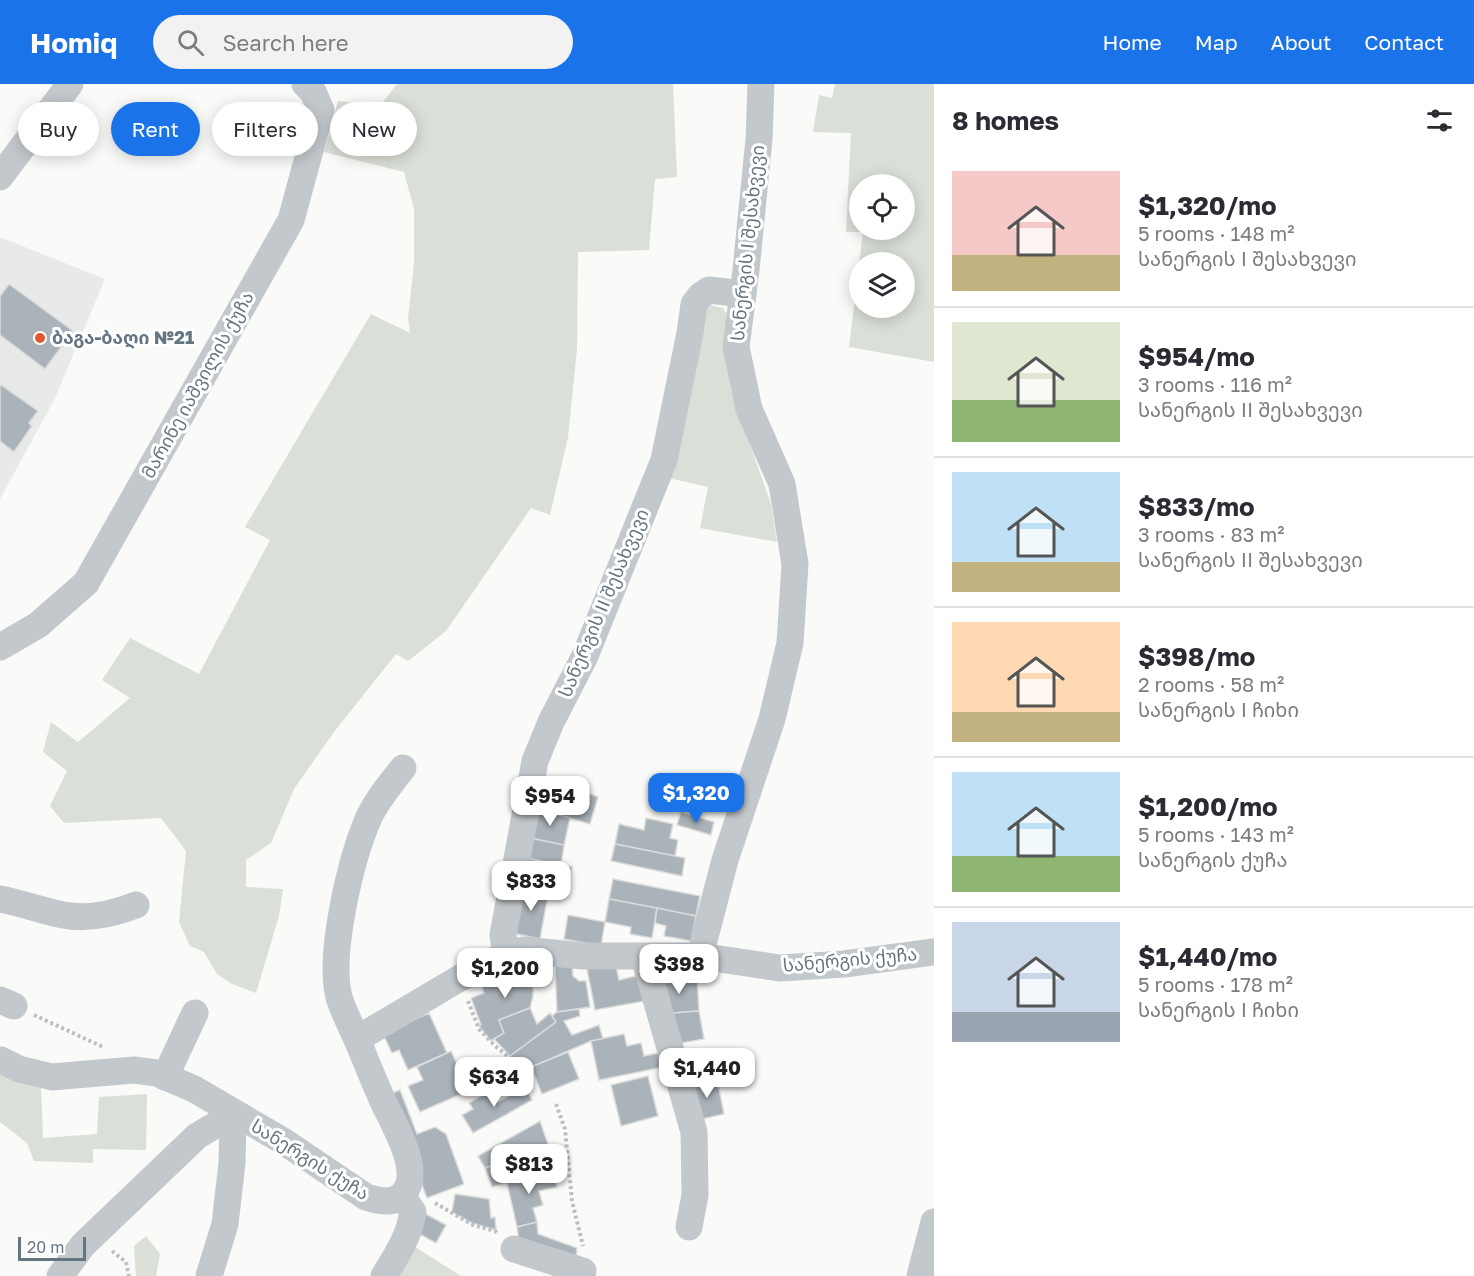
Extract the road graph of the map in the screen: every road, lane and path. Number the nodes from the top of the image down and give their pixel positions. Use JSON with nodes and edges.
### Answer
{"nodes":[{"id":1,"x":70,"y":84,"type":"edge"},
{"id":2,"x":304,"y":84,"type":"edge"},
{"id":3,"x":761,"y":84,"type":"edge"},
{"id":4,"x":0,"y":177,"type":"edge"},
{"id":5,"x":743,"y":294,"type":"junction"},
{"id":6,"x":0,"y":646,"type":"edge"},
{"id":7,"x":403,"y":768,"type":"dead end"},
{"id":8,"x":0,"y":899,"type":"edge"},
{"id":9,"x":136,"y":905,"type":"dead end"},
{"id":10,"x":934,"y":952,"type":"edge"},
{"id":11,"x":506,"y":954,"type":"junction"},
{"id":12,"x":700,"y":956,"type":"junction"},
{"id":13,"x":644,"y":957,"type":"junction"},
{"id":14,"x":460,"y":978,"type":"junction"},
{"id":15,"x":7,"y":1003,"type":"edge"},
{"id":16,"x":195,"y":1013,"type":"dead end"},
{"id":17,"x":357,"y":1039,"type":"junction"},
{"id":18,"x":106,"y":1048,"type":"dead end"},
{"id":19,"x":1,"y":1060,"type":"edge"},
{"id":20,"x":527,"y":1071,"type":"dead end"},
{"id":21,"x":165,"y":1077,"type":"junction"},
{"id":22,"x":556,"y":1104,"type":"dead end"},
{"id":23,"x":237,"y":1118,"type":"junction"},
{"id":24,"x":404,"y":1193,"type":"junction"},
{"id":25,"x":934,"y":1222,"type":"edge"},
{"id":26,"x":689,"y":1227,"type":"dead end"},
{"id":27,"x":92,"y":1236,"type":"junction"},
{"id":28,"x":514,"y":1249,"type":"joint"},
{"id":29,"x":584,"y":1271,"type":"joint"},
{"id":30,"x":60,"y":1276,"type":"edge"},
{"id":31,"x":129,"y":1276,"type":"edge"},
{"id":32,"x":209,"y":1276,"type":"edge"},
{"id":33,"x":384,"y":1276,"type":"edge"},
{"id":34,"x":920,"y":1276,"type":"edge"}],
"edges":[{"from":1,"to":4,"type":"street"},
{"from":2,"to":6,"type":"street","name":"მარინე იაშვილის ქუჩა"},
{"from":3,"to":5,"type":"street","name":"სანერგის I შესახვევი"},
{"from":5,"to":11,"type":"street","name":"სანერგის II შესახვევი"},
{"from":5,"to":12,"type":"street","name":"სანერგის I შესახვევი"},
{"from":7,"to":17,"type":"street"},
{"from":8,"to":9,"type":"street"},
{"from":10,"to":12,"type":"street","name":"სანერგის ქუჩა"},
{"from":11,"to":13,"type":"street","name":"სანერგის ქუჩა"},
{"from":11,"to":14,"type":"street","name":"სანერგის ქუჩა"},
{"from":12,"to":13,"type":"street","name":"სანერგის ქუჩა"},
{"from":13,"to":26,"type":"street"},
{"from":14,"to":17,"type":"street","name":"სანერგის ქუჩა"},
{"from":14,"to":20,"type":"path"},
{"from":15,"to":18,"type":"path"},
{"from":16,"to":21,"type":"street"},
{"from":17,"to":24,"type":"street"},
{"from":19,"to":21,"type":"street","name":"სანერგის ქუჩა"},
{"from":21,"to":23,"type":"street","name":"სანერგის ქუჩა"},
{"from":22,"to":29,"type":"path"},
{"from":23,"to":24,"type":"street","name":"სანერგის ქუჩა"},
{"from":23,"to":27,"type":"street"},
{"from":23,"to":32,"type":"street"},
{"from":24,"to":28,"type":"path"},
{"from":24,"to":33,"type":"street"},
{"from":25,"to":34,"type":"street"},
{"from":27,"to":30,"type":"street"},
{"from":27,"to":31,"type":"path"},
{"from":28,"to":29,"type":"street"}]}
